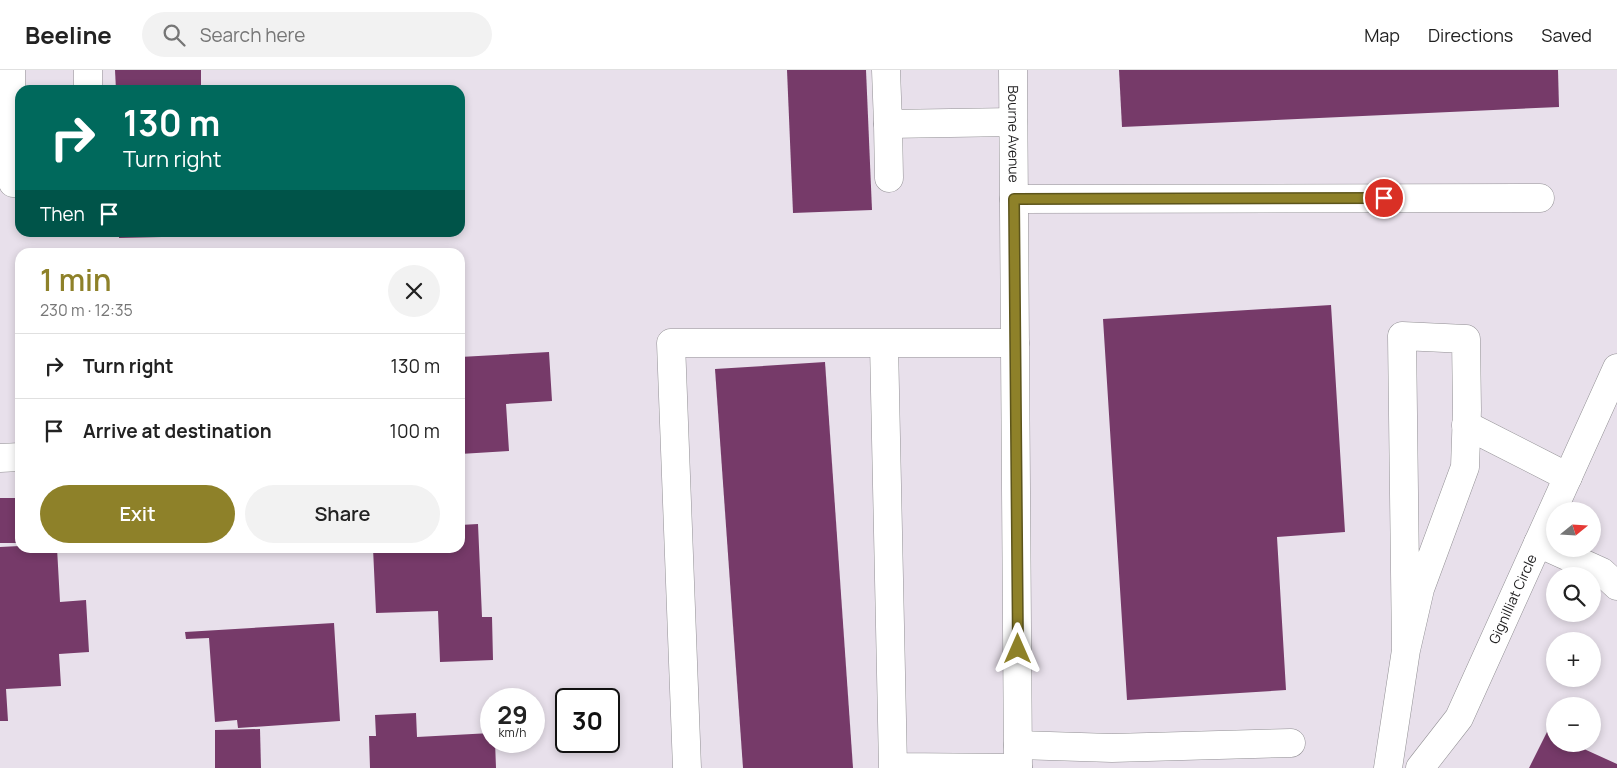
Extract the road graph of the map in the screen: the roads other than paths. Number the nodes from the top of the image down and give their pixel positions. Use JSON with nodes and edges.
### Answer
{"nodes":[{"id":1,"x":11,"y":70,"type":"edge"},
{"id":2,"x":88,"y":70,"type":"edge"},
{"id":3,"x":886,"y":70,"type":"edge"},
{"id":4,"x":1013,"y":70,"type":"edge"},
{"id":5,"x":88,"y":85,"type":"edge"},
{"id":6,"x":1013,"y":122,"type":"junction"},
{"id":7,"x":888,"y":124,"type":"junction"},
{"id":8,"x":890,"y":178,"type":"dead end"},
{"id":9,"x":15,"y":182,"type":"edge"},
{"id":10,"x":1540,"y":198,"type":"dead end"},
{"id":11,"x":1014,"y":199,"type":"junction"},
{"id":12,"x":1015,"y":343,"type":"junction"},
{"id":13,"x":884,"y":344,"type":"junction"},
{"id":14,"x":1617,"y":368,"type":"edge"},
{"id":15,"x":1466,"y":425,"type":"junction"},
{"id":16,"x":15,"y":457,"type":"edge"},
{"id":17,"x":0,"y":458,"type":"edge"},
{"id":18,"x":1568,"y":477,"type":"junction"},
{"id":19,"x":1538,"y":543,"type":"junction"},
{"id":20,"x":1617,"y":586,"type":"edge"},
{"id":21,"x":1406,"y":650,"type":"junction"},
{"id":22,"x":1291,"y":743,"type":"dead end"},
{"id":23,"x":1018,"y":760,"type":"edge"},
{"id":24,"x":687,"y":768,"type":"edge"},
{"id":25,"x":1388,"y":768,"type":"edge"},
{"id":26,"x":1420,"y":768,"type":"edge"}],
"edges":[{"from":1,"to":9,"type":"street"},
{"from":2,"to":5,"type":"street"},
{"from":3,"to":7,"type":"street"},
{"from":4,"to":6,"type":"street","name":"Bourne Avenue"},
{"from":6,"to":7,"type":"street"},
{"from":6,"to":11,"type":"street","name":"Bourne Avenue"},
{"from":7,"to":8,"type":"street"},
{"from":10,"to":11,"type":"street"},
{"from":11,"to":12,"type":"street","name":"Bourne Avenue"},
{"from":12,"to":13,"type":"street"},
{"from":12,"to":23,"type":"street","name":"Bourne Avenue"},
{"from":13,"to":23,"type":"street"},
{"from":13,"to":24,"type":"street"},
{"from":14,"to":18,"type":"street","name":"Gignilliat Circle"},
{"from":15,"to":18,"type":"street"},
{"from":15,"to":21,"type":"street"},
{"from":15,"to":21,"type":"street"},
{"from":16,"to":17,"type":"street"},
{"from":18,"to":19,"type":"street","name":"Gignilliat Circle"},
{"from":19,"to":20,"type":"street"},
{"from":19,"to":26,"type":"street","name":"Gignilliat Circle"},
{"from":21,"to":25,"type":"street"},
{"from":22,"to":23,"type":"street"}]}
